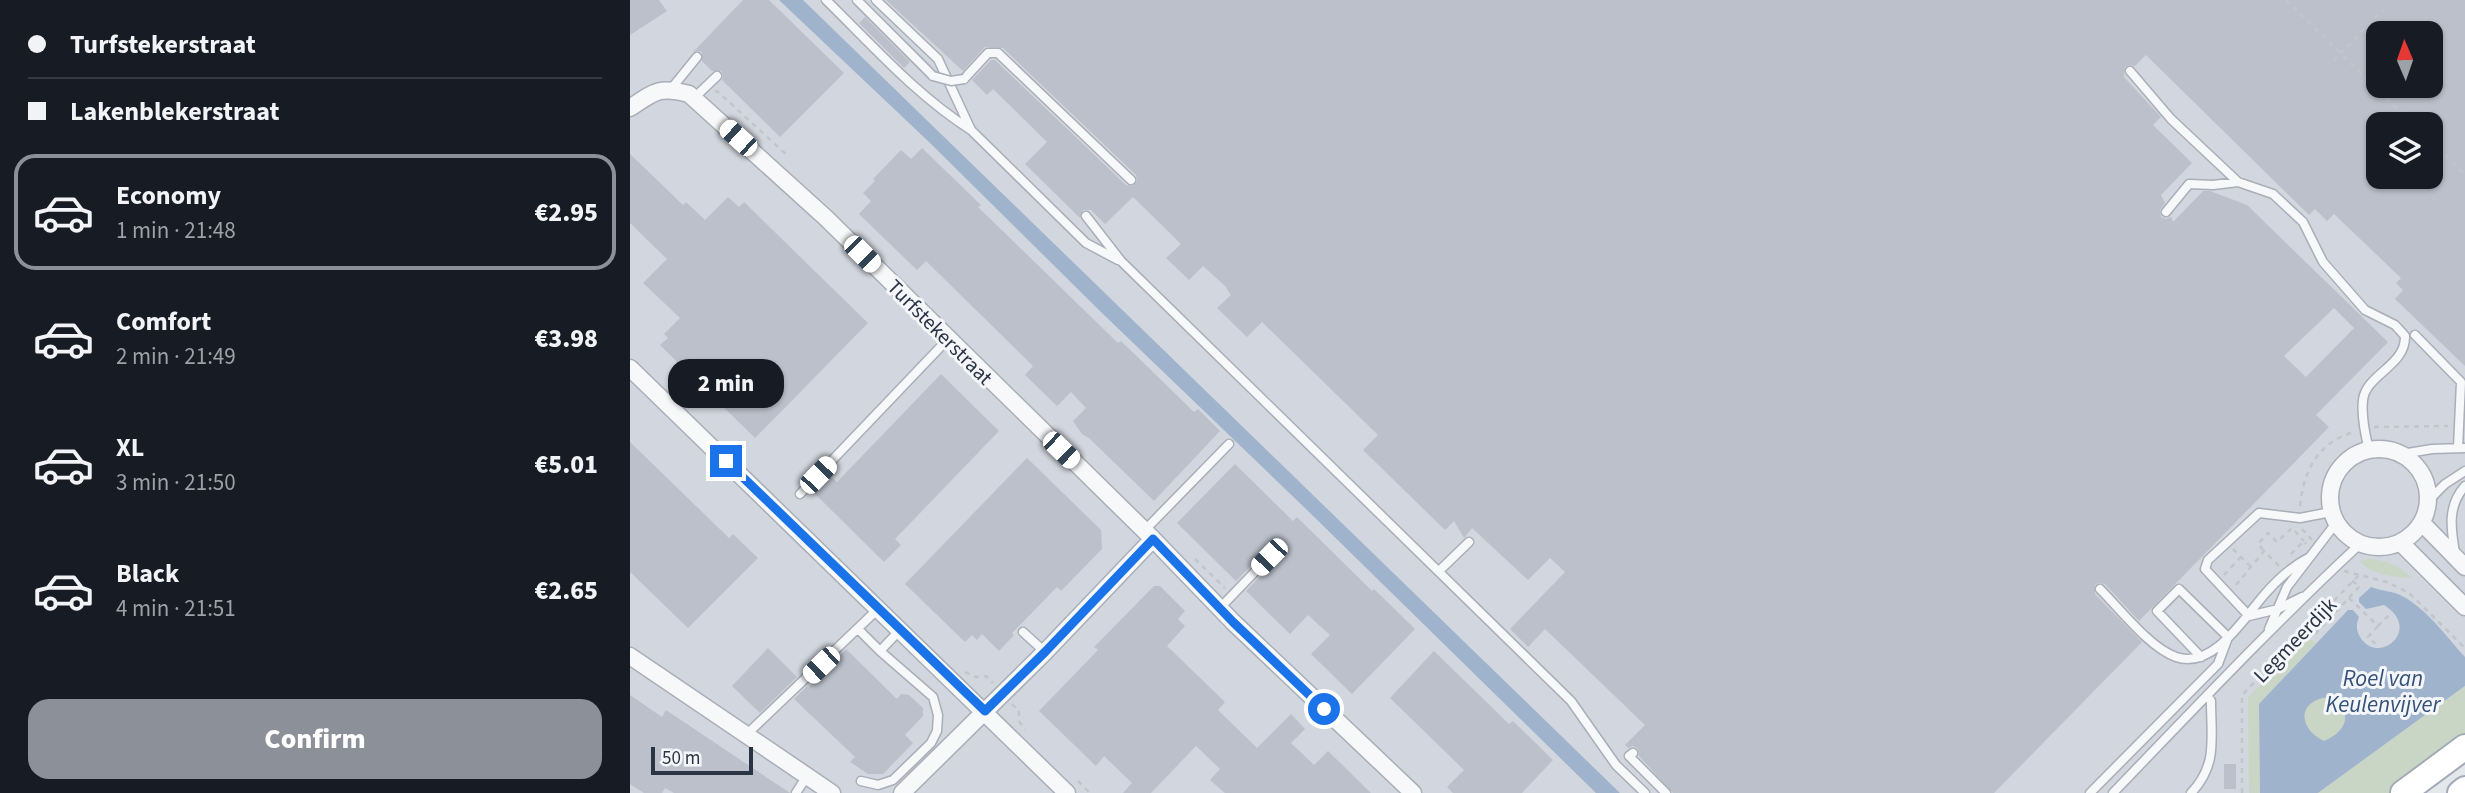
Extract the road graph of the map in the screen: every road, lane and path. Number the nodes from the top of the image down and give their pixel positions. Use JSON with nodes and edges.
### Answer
{"nodes":[{"id":1,"x":826,"y":0,"type":"edge"},
{"id":2,"x":857,"y":0,"type":"edge"},
{"id":3,"x":876,"y":0,"type":"edge"},
{"id":4,"x":2286,"y":0,"type":"edge"},
{"id":5,"x":2383,"y":10,"type":"dead end"},
{"id":6,"x":2340,"y":53,"type":"junction"},
{"id":7,"x":697,"y":57,"type":"dead end"},
{"id":8,"x":2333,"y":61,"type":"dead end"},
{"id":9,"x":2130,"y":71,"type":"dead end"},
{"id":10,"x":718,"y":76,"type":"dead end"},
{"id":11,"x":671,"y":89,"type":"junction"},
{"id":12,"x":698,"y":102,"type":"junction"},
{"id":13,"x":630,"y":108,"type":"edge"},
{"id":14,"x":2401,"y":112,"type":"edge"},
{"id":15,"x":971,"y":130,"type":"junction"},
{"id":16,"x":2443,"y":153,"type":"edge"},
{"id":17,"x":788,"y":156,"type":"dead end"},
{"id":18,"x":2465,"y":175,"type":"edge"},
{"id":19,"x":1131,"y":180,"type":"dead end"},
{"id":20,"x":2238,"y":182,"type":"junction"},
{"id":21,"x":2166,"y":212,"type":"dead end"},
{"id":22,"x":1086,"y":216,"type":"dead end"},
{"id":23,"x":1121,"y":261,"type":"junction"},
{"id":24,"x":2415,"y":335,"type":"dead end"},
{"id":25,"x":947,"y":340,"type":"junction"},
{"id":26,"x":630,"y":368,"type":"edge"},
{"id":27,"x":2460,"y":426,"type":"junction"},
{"id":28,"x":2364,"y":429,"type":"junction"},
{"id":29,"x":1230,"y":444,"type":"dead end"},
{"id":30,"x":2461,"y":448,"type":"edge"},
{"id":31,"x":2369,"y":450,"type":"junction"},
{"id":32,"x":2402,"y":454,"type":"junction"},
{"id":33,"x":2465,"y":471,"type":"edge"},
{"id":34,"x":2465,"y":486,"type":"edge"},
{"id":35,"x":800,"y":494,"type":"dead end"},
{"id":36,"x":2429,"y":500,"type":"junction"},
{"id":37,"x":2334,"y":517,"type":"junction"},
{"id":38,"x":2300,"y":518,"type":"junction"},
{"id":39,"x":2422,"y":523,"type":"junction"},
{"id":40,"x":1149,"y":535,"type":"junction"},
{"id":41,"x":2304,"y":541,"type":"dead end"},
{"id":42,"x":1469,"y":542,"type":"dead end"},
{"id":43,"x":2227,"y":543,"type":"junction"},
{"id":44,"x":2401,"y":543,"type":"junction"},
{"id":45,"x":2360,"y":544,"type":"junction"},
{"id":46,"x":2318,"y":546,"type":"junction"},
{"id":47,"x":2264,"y":551,"type":"dead end"},
{"id":48,"x":1269,"y":557,"type":"dead end"},
{"id":49,"x":2241,"y":557,"type":"junction"},
{"id":50,"x":2310,"y":557,"type":"junction"},
{"id":51,"x":2461,"y":563,"type":"edge"},
{"id":52,"x":2338,"y":565,"type":"junction"},
{"id":53,"x":2251,"y":567,"type":"dead end"},
{"id":54,"x":1439,"y":571,"type":"junction"},
{"id":55,"x":2359,"y":575,"type":"junction"},
{"id":56,"x":2352,"y":581,"type":"junction"},
{"id":57,"x":2217,"y":582,"type":"junction"},
{"id":58,"x":2100,"y":589,"type":"dead end"},
{"id":59,"x":2311,"y":593,"type":"junction"},
{"id":60,"x":2349,"y":598,"type":"junction"},
{"id":61,"x":2465,"y":607,"type":"edge"},
{"id":62,"x":1220,"y":608,"type":"junction"},
{"id":63,"x":878,"y":609,"type":"junction"},
{"id":64,"x":2278,"y":609,"type":"junction"},
{"id":65,"x":2391,"y":613,"type":"dead end"},
{"id":66,"x":2249,"y":616,"type":"junction"},
{"id":67,"x":2378,"y":626,"type":"junction"},
{"id":68,"x":858,"y":629,"type":"junction"},
{"id":69,"x":900,"y":630,"type":"junction"},
{"id":70,"x":1023,"y":632,"type":"dead end"},
{"id":71,"x":2267,"y":634,"type":"junction"},
{"id":72,"x":2315,"y":634,"type":"dead end"},
{"id":73,"x":2228,"y":637,"type":"junction"},
{"id":74,"x":2378,"y":646,"type":"dead end"},
{"id":75,"x":2465,"y":648,"type":"edge"},
{"id":76,"x":880,"y":651,"type":"junction"},
{"id":77,"x":1045,"y":652,"type":"junction"},
{"id":78,"x":630,"y":656,"type":"edge"},
{"id":79,"x":2201,"y":657,"type":"junction"},
{"id":80,"x":986,"y":676,"type":"dead end"},
{"id":81,"x":1002,"y":694,"type":"junction"},
{"id":82,"x":2207,"y":696,"type":"junction"},
{"id":83,"x":985,"y":711,"type":"junction"},
{"id":84,"x":1028,"y":734,"type":"dead end"},
{"id":85,"x":746,"y":735,"type":"junction"},
{"id":86,"x":2465,"y":747,"type":"edge"},
{"id":87,"x":1633,"y":752,"type":"dead end"},
{"id":88,"x":916,"y":769,"type":"junction"},
{"id":89,"x":1070,"y":775,"type":"dead end"},
{"id":90,"x":807,"y":776,"type":"junction"},
{"id":91,"x":861,"y":781,"type":"dead end"},
{"id":92,"x":2465,"y":789,"type":"edge"},
{"id":93,"x":796,"y":793,"type":"edge"},
{"id":94,"x":832,"y":793,"type":"edge"},
{"id":95,"x":902,"y":793,"type":"edge"},
{"id":96,"x":1067,"y":793,"type":"edge"},
{"id":97,"x":1090,"y":793,"type":"edge"},
{"id":98,"x":1413,"y":793,"type":"edge"},
{"id":99,"x":1645,"y":793,"type":"edge"},
{"id":100,"x":1666,"y":793,"type":"edge"},
{"id":101,"x":2090,"y":793,"type":"edge"},
{"id":102,"x":2113,"y":793,"type":"edge"},
{"id":103,"x":2191,"y":793,"type":"edge"},
{"id":104,"x":2242,"y":793,"type":"edge"},
{"id":105,"x":2403,"y":793,"type":"edge"},
{"id":106,"x":2460,"y":793,"type":"edge"}],
"edges":[{"from":1,"to":15,"type":"lane"},
{"from":2,"to":19,"type":"lane","bridge":true},
{"from":3,"to":15,"type":"lane"},
{"from":4,"to":6,"type":"path"},
{"from":5,"to":6,"type":"path"},
{"from":6,"to":8,"type":"path"},
{"from":6,"to":14,"type":"path"},
{"from":7,"to":11,"type":"lane"},
{"from":9,"to":20,"type":"lane"},
{"from":10,"to":12,"type":"lane"},
{"from":11,"to":12,"type":"street","name":"Turfstekerstraat"},
{"from":11,"to":13,"type":"street"},
{"from":12,"to":17,"type":"path"},
{"from":12,"to":25,"type":"street","name":"Turfstekerstraat"},
{"from":15,"to":23,"type":"lane"},
{"from":16,"to":18,"type":"path"},
{"from":20,"to":21,"type":"lane"},
{"from":20,"to":28,"type":"lane"},
{"from":22,"to":23,"type":"lane"},
{"from":23,"to":54,"type":"lane"},
{"from":24,"to":27,"type":"lane"},
{"from":25,"to":35,"type":"lane"},
{"from":25,"to":40,"type":"street","name":"Turfstekerstraat"},
{"from":26,"to":63,"type":"street"},
{"from":27,"to":28,"type":"path"},
{"from":27,"to":30,"type":"lane"},
{"from":28,"to":31,"type":"lane"},
{"from":28,"to":38,"type":"path"},
{"from":29,"to":40,"type":"lane"},
{"from":30,"to":32,"type":"lane"},
{"from":31,"to":32,"type":"street"},
{"from":31,"to":37,"type":"street"},
{"from":32,"to":36,"type":"street"},
{"from":33,"to":36,"type":"lane"},
{"from":34,"to":51,"type":"lane"},
{"from":36,"to":39,"type":"street"},
{"from":37,"to":38,"type":"lane"},
{"from":37,"to":45,"type":"street"},
{"from":37,"to":46,"type":"lane"},
{"from":38,"to":43,"type":"lane"},
{"from":38,"to":46,"type":"path"},
{"from":39,"to":44,"type":"street"},
{"from":39,"to":51,"type":"street"},
{"from":40,"to":62,"type":"street","name":"Turfstekerstraat"},
{"from":40,"to":77,"type":"street"},
{"from":41,"to":47,"type":"path"},
{"from":42,"to":54,"type":"lane"},
{"from":43,"to":49,"type":"path"},
{"from":43,"to":57,"type":"lane"},
{"from":44,"to":45,"type":"street"},
{"from":44,"to":61,"type":"street"},
{"from":45,"to":52,"type":"lane"},
{"from":46,"to":50,"type":"lane"},
{"from":48,"to":62,"type":"lane"},
{"from":49,"to":53,"type":"path"},
{"from":49,"to":57,"type":"path"},
{"from":50,"to":64,"type":"lane"},
{"from":50,"to":66,"type":"lane"},
{"from":52,"to":55,"type":"path"},
{"from":52,"to":59,"type":"lane"},
{"from":54,"to":99,"type":"lane"},
{"from":55,"to":56,"type":"path","name":"Legmeerdijk"},
{"from":55,"to":75,"type":"path"},
{"from":56,"to":60,"type":"path"},
{"from":56,"to":104,"type":"path","name":"Legmeerdijk"},
{"from":57,"to":66,"type":"lane"},
{"from":58,"to":79,"type":"lane"},
{"from":59,"to":64,"type":"lane"},
{"from":59,"to":71,"type":"lane"},
{"from":60,"to":67,"type":"path"},
{"from":60,"to":72,"type":"path"},
{"from":62,"to":98,"type":"street","name":"Turfstekerstraat"},
{"from":63,"to":68,"type":"lane"},
{"from":63,"to":69,"type":"street"},
{"from":64,"to":66,"type":"lane"},
{"from":64,"to":71,"type":"lane"},
{"from":65,"to":67,"type":"path"},
{"from":66,"to":73,"type":"lane"},
{"from":67,"to":74,"type":"path"},
{"from":68,"to":76,"type":"lane"},
{"from":68,"to":85,"type":"lane"},
{"from":69,"to":76,"type":"lane"},
{"from":69,"to":83,"type":"street"},
{"from":70,"to":77,"type":"lane"},
{"from":71,"to":82,"type":"lane"},
{"from":73,"to":79,"type":"lane"},
{"from":73,"to":79,"type":"lane"},
{"from":73,"to":101,"type":"lane"},
{"from":76,"to":88,"type":"lane"},
{"from":77,"to":81,"type":"street"},
{"from":78,"to":85,"type":"street"},
{"from":80,"to":81,"type":"path"},
{"from":81,"to":83,"type":"street"},
{"from":81,"to":84,"type":"path"},
{"from":82,"to":102,"type":"lane"},
{"from":82,"to":103,"type":"lane"},
{"from":83,"to":88,"type":"street"},
{"from":83,"to":96,"type":"street"},
{"from":85,"to":90,"type":"street"},
{"from":86,"to":105,"type":"main road"},
{"from":87,"to":100,"type":"lane"},
{"from":88,"to":91,"type":"lane"},
{"from":88,"to":95,"type":"street"},
{"from":89,"to":97,"type":"path"},
{"from":90,"to":93,"type":"lane"},
{"from":90,"to":94,"type":"street"},
{"from":92,"to":106,"type":"main road"}]}
